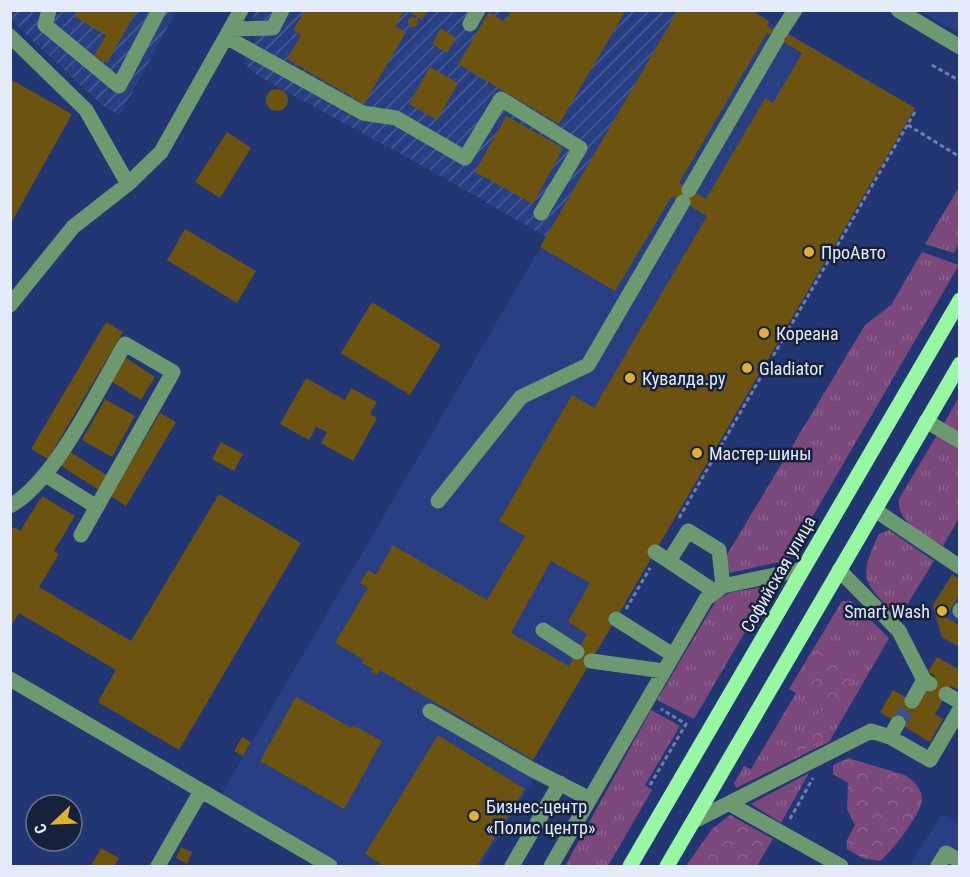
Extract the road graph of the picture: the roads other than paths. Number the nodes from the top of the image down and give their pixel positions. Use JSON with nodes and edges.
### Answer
{"nodes":[{"id":1,"x":49,"y":10,"type":"edge"},
{"id":2,"x":159,"y":10,"type":"edge"},
{"id":3,"x":241,"y":10,"type":"edge"},
{"id":4,"x":282,"y":10,"type":"edge"},
{"id":5,"x":795,"y":10,"type":"edge"},
{"id":6,"x":898,"y":10,"type":"edge"},
{"id":7,"x":228,"y":33,"type":"junction"},
{"id":8,"x":10,"y":36,"type":"edge"},
{"id":9,"x":960,"y":47,"type":"edge"},
{"id":10,"x":128,"y":184,"type":"junction"},
{"id":11,"x":541,"y":213,"type":"dead end"},
{"id":12,"x":960,"y":300,"type":"edge"},
{"id":13,"x":10,"y":305,"type":"edge"},
{"id":14,"x":960,"y":364,"type":"edge"},
{"id":15,"x":926,"y":421,"type":"junction"},
{"id":16,"x":960,"y":441,"type":"edge"},
{"id":17,"x":47,"y":476,"type":"junction"},
{"id":18,"x":438,"y":501,"type":"dead end"},
{"id":19,"x":10,"y":506,"type":"edge"},
{"id":20,"x":97,"y":507,"type":"junction"},
{"id":21,"x":875,"y":510,"type":"junction"},
{"id":22,"x":81,"y":535,"type":"dead end"},
{"id":23,"x":959,"y":565,"type":"edge"},
{"id":24,"x":803,"y":569,"type":"junction"},
{"id":25,"x":839,"y":570,"type":"junction"},
{"id":26,"x":719,"y":588,"type":"junction"},
{"id":27,"x":618,"y":620,"type":"road end"},
{"id":28,"x":543,"y":630,"type":"dead end"},
{"id":29,"x":577,"y":652,"type":"dead end"},
{"id":30,"x":673,"y":655,"type":"junction"},
{"id":31,"x":591,"y":661,"type":"dead end"},
{"id":32,"x":664,"y":670,"type":"junction"},
{"id":33,"x":10,"y":679,"type":"edge"},
{"id":34,"x":912,"y":700,"type":"tunnel mouth"},
{"id":35,"x":960,"y":709,"type":"edge"},
{"id":36,"x":430,"y":711,"type":"dead end"},
{"id":37,"x":898,"y":723,"type":"tunnel mouth"},
{"id":38,"x":890,"y":737,"type":"junction"},
{"id":39,"x":560,"y":783,"type":"junction"},
{"id":40,"x":201,"y":791,"type":"junction"},
{"id":41,"x":590,"y":799,"type":"junction"},
{"id":42,"x":730,"y":804,"type":"junction"},
{"id":43,"x":694,"y":821,"type":"junction"},
{"id":44,"x":960,"y":861,"type":"edge"},
{"id":45,"x":158,"y":867,"type":"edge"},
{"id":46,"x":330,"y":867,"type":"edge"},
{"id":47,"x":512,"y":867,"type":"edge"},
{"id":48,"x":551,"y":867,"type":"edge"},
{"id":49,"x":630,"y":867,"type":"edge"},
{"id":50,"x":667,"y":867,"type":"edge"},
{"id":51,"x":841,"y":867,"type":"edge"},
{"id":52,"x":938,"y":867,"type":"edge"}],
"edges":[{"from":1,"to":2,"type":"street"},
{"from":3,"to":7,"type":"street"},
{"from":4,"to":7,"type":"street"},
{"from":5,"to":18,"type":"street"},
{"from":6,"to":9,"type":"street"},
{"from":7,"to":10,"type":"street"},
{"from":7,"to":11,"type":"street"},
{"from":8,"to":10,"type":"street"},
{"from":10,"to":13,"type":"street"},
{"from":12,"to":24,"type":"main road","name":"Софийская улица"},
{"from":14,"to":15,"type":"main road"},
{"from":15,"to":16,"type":"street"},
{"from":15,"to":21,"type":"main road"},
{"from":17,"to":19,"type":"street"},
{"from":17,"to":20,"type":"street"},
{"from":17,"to":20,"type":"street"},
{"from":20,"to":22,"type":"street"},
{"from":21,"to":23,"type":"street"},
{"from":21,"to":25,"type":"main road"},
{"from":24,"to":26,"type":"street"},
{"from":24,"to":49,"type":"main road","name":"Софийская улица"},
{"from":25,"to":34,"type":"street"},
{"from":25,"to":43,"type":"main road"},
{"from":26,"to":26,"type":"street"},
{"from":26,"to":30,"type":"street"},
{"from":27,"to":30,"type":"street"},
{"from":28,"to":29,"type":"street"},
{"from":30,"to":32,"type":"street"},
{"from":31,"to":32,"type":"street"},
{"from":32,"to":41,"type":"street"},
{"from":33,"to":40,"type":"street"},
{"from":35,"to":38,"type":"street"},
{"from":36,"to":39,"type":"street"},
{"from":37,"to":38,"type":"street"},
{"from":38,"to":42,"type":"street"},
{"from":39,"to":41,"type":"street"},
{"from":39,"to":47,"type":"street"},
{"from":40,"to":45,"type":"street"},
{"from":40,"to":46,"type":"street"},
{"from":41,"to":48,"type":"street"},
{"from":42,"to":43,"type":"street"},
{"from":42,"to":51,"type":"street"},
{"from":43,"to":50,"type":"main road"},
{"from":44,"to":52,"type":"street"}]}
